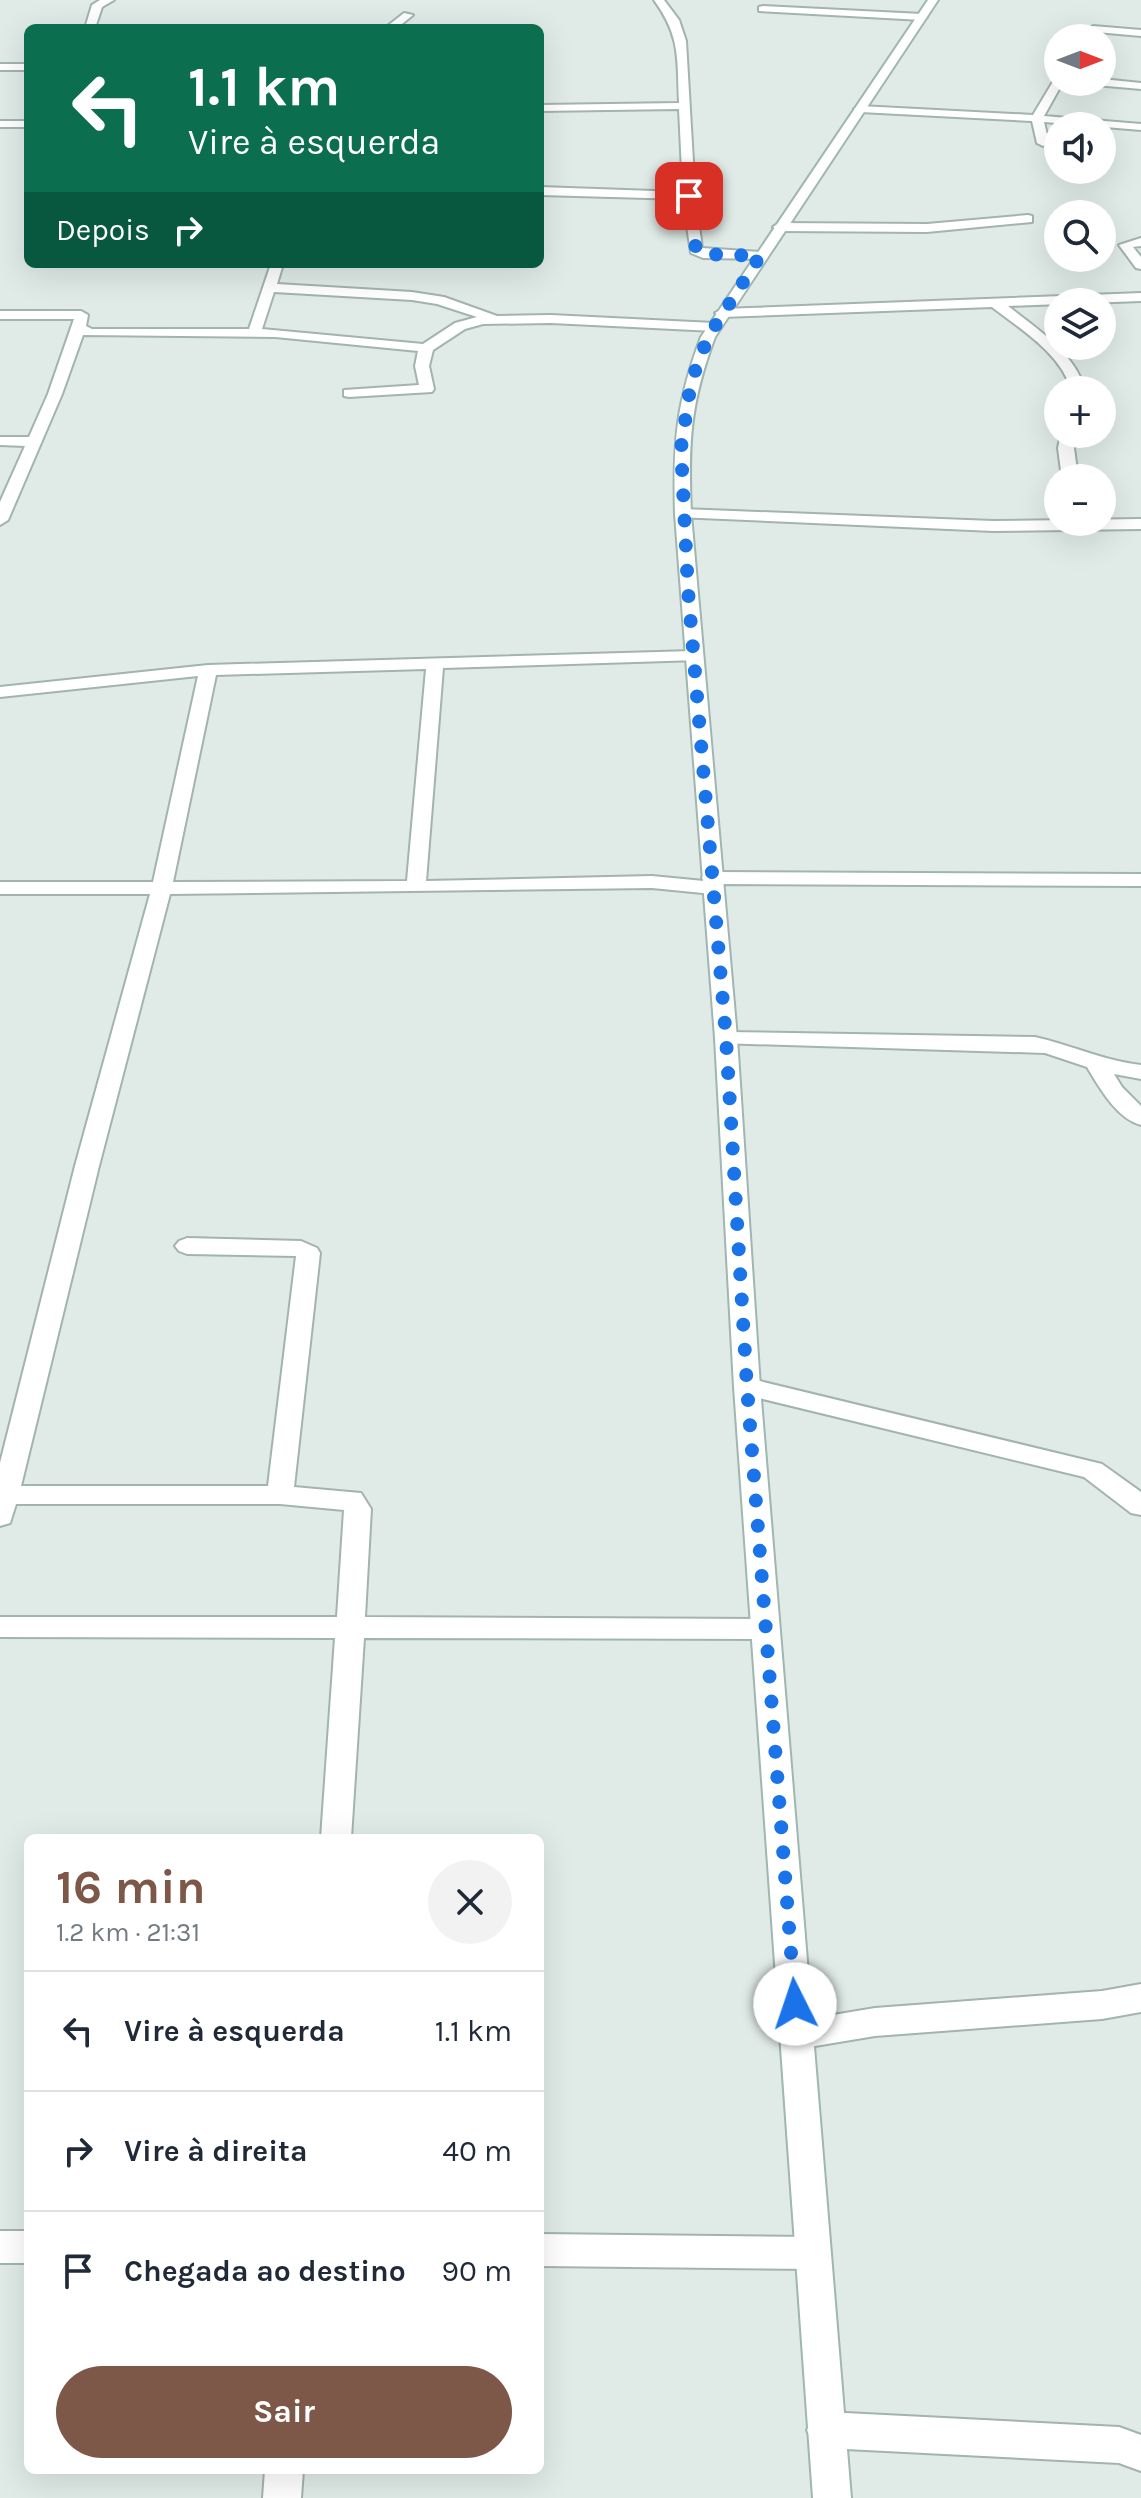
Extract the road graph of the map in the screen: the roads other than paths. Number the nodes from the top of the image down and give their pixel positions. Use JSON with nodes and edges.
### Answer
{"nodes":[{"id":1,"x":109,"y":0,"type":"edge"},
{"id":2,"x":659,"y":0,"type":"edge"},
{"id":3,"x":928,"y":8,"type":"edge"},
{"id":4,"x":763,"y":9,"type":"dead end"},
{"id":5,"x":408,"y":15,"type":"dead end"},
{"id":6,"x":91,"y":24,"type":"edge"},
{"id":7,"x":396,"y":24,"type":"edge"},
{"id":8,"x":1116,"y":31,"type":"edge"},
{"id":9,"x":1141,"y":33,"type":"edge"},
{"id":10,"x":0,"y":67,"type":"edge"},
{"id":11,"x":24,"y":67,"type":"edge"},
{"id":12,"x":1116,"y":84,"type":"edge"},
{"id":13,"x":1141,"y":86,"type":"edge"},
{"id":14,"x":1050,"y":96,"type":"edge"},
{"id":15,"x":685,"y":106,"type":"junction"},
{"id":16,"x":862,"y":106,"type":"junction"},
{"id":17,"x":544,"y":108,"type":"edge"},
{"id":18,"x":1037,"y":117,"type":"junction"},
{"id":19,"x":4,"y":124,"type":"edge"},
{"id":20,"x":1141,"y":127,"type":"edge"},
{"id":21,"x":0,"y":139,"type":"edge"},
{"id":22,"x":1043,"y":143,"type":"dead end"},
{"id":23,"x":544,"y":191,"type":"edge"},
{"id":24,"x":689,"y":196,"type":"junction"},
{"id":25,"x":1028,"y":219,"type":"dead end"},
{"id":26,"x":779,"y":227,"type":"junction"},
{"id":27,"x":1141,"y":242,"type":"edge"},
{"id":28,"x":760,"y":256,"type":"junction"},
{"id":29,"x":1141,"y":265,"type":"edge"},
{"id":30,"x":276,"y":268,"type":"edge"},
{"id":31,"x":270,"y":288,"type":"junction"},
{"id":32,"x":1141,"y":297,"type":"edge"},
{"id":33,"x":996,"y":303,"type":"junction"},
{"id":34,"x":0,"y":315,"type":"edge"},
{"id":35,"x":494,"y":319,"type":"junction"},
{"id":36,"x":718,"y":320,"type":"junction"},
{"id":37,"x":254,"y":333,"type":"junction"},
{"id":38,"x":81,"y":334,"type":"junction"},
{"id":39,"x":426,"y":348,"type":"junction"},
{"id":40,"x":1075,"y":376,"type":"edge"},
{"id":41,"x":349,"y":393,"type":"dead end"},
{"id":42,"x":0,"y":441,"type":"edge"},
{"id":43,"x":34,"y":442,"type":"junction"},
{"id":44,"x":683,"y":514,"type":"junction"},
{"id":45,"x":0,"y":520,"type":"edge"},
{"id":46,"x":1044,"y":524,"type":"edge"},
{"id":47,"x":1116,"y":524,"type":"edge"},
{"id":48,"x":1141,"y":524,"type":"edge"},
{"id":49,"x":693,"y":656,"type":"junction"},
{"id":50,"x":435,"y":664,"type":"junction"},
{"id":51,"x":208,"y":670,"type":"junction"},
{"id":52,"x":0,"y":692,"type":"edge"},
{"id":53,"x":1141,"y":880,"type":"edge"},
{"id":54,"x":712,"y":883,"type":"junction"},
{"id":55,"x":162,"y":887,"type":"junction"},
{"id":56,"x":416,"y":887,"type":"junction"},
{"id":57,"x":0,"y":888,"type":"edge"},
{"id":58,"x":726,"y":1038,"type":"junction"},
{"id":59,"x":1095,"y":1061,"type":"junction"},
{"id":60,"x":1141,"y":1072,"type":"edge"},
{"id":61,"x":1141,"y":1118,"type":"edge"},
{"id":62,"x":187,"y":1246,"type":"dead end"},
{"id":63,"x":747,"y":1387,"type":"junction"},
{"id":64,"x":280,"y":1495,"type":"junction"},
{"id":65,"x":3,"y":1505,"type":"edge"},
{"id":66,"x":1141,"y":1505,"type":"edge"},
{"id":67,"x":0,"y":1627,"type":"edge"},
{"id":68,"x":353,"y":1627,"type":"junction"},
{"id":69,"x":765,"y":1629,"type":"junction"},
{"id":70,"x":336,"y":1834,"type":"edge"},
{"id":71,"x":1141,"y":1998,"type":"edge"},
{"id":72,"x":797,"y":2035,"type":"junction"},
{"id":73,"x":0,"y":2247,"type":"edge"},
{"id":74,"x":24,"y":2247,"type":"edge"},
{"id":75,"x":544,"y":2250,"type":"edge"},
{"id":76,"x":812,"y":2253,"type":"junction"},
{"id":77,"x":826,"y":2430,"type":"junction"},
{"id":78,"x":1141,"y":2453,"type":"edge"},
{"id":79,"x":284,"y":2474,"type":"edge"},
{"id":80,"x":282,"y":2498,"type":"edge"},
{"id":81,"x":832,"y":2498,"type":"edge"}],
"edges":[{"from":1,"to":6,"type":"street"},
{"from":2,"to":15,"type":"street"},
{"from":3,"to":4,"type":"street"},
{"from":3,"to":16,"type":"street"},
{"from":5,"to":7,"type":"street"},
{"from":8,"to":9,"type":"street"},
{"from":10,"to":11,"type":"street"},
{"from":12,"to":13,"type":"street"},
{"from":14,"to":18,"type":"street"},
{"from":15,"to":17,"type":"street"},
{"from":15,"to":24,"type":"street"},
{"from":16,"to":18,"type":"street"},
{"from":16,"to":26,"type":"street"},
{"from":18,"to":20,"type":"street"},
{"from":18,"to":22,"type":"street"},
{"from":19,"to":21,"type":"street"},
{"from":23,"to":24,"type":"street"},
{"from":24,"to":28,"type":"street"},
{"from":25,"to":26,"type":"street"},
{"from":26,"to":28,"type":"street"},
{"from":27,"to":29,"type":"street"},
{"from":28,"to":36,"type":"street"},
{"from":30,"to":31,"type":"street"},
{"from":31,"to":35,"type":"street"},
{"from":31,"to":37,"type":"street"},
{"from":32,"to":33,"type":"street"},
{"from":33,"to":36,"type":"street"},
{"from":33,"to":40,"type":"street"},
{"from":34,"to":38,"type":"street"},
{"from":35,"to":36,"type":"street"},
{"from":35,"to":39,"type":"street"},
{"from":36,"to":44,"type":"street"},
{"from":37,"to":38,"type":"street"},
{"from":37,"to":39,"type":"street"},
{"from":38,"to":43,"type":"street"},
{"from":39,"to":41,"type":"street"},
{"from":42,"to":43,"type":"street"},
{"from":43,"to":45,"type":"street"},
{"from":44,"to":46,"type":"street"},
{"from":44,"to":49,"type":"street"},
{"from":47,"to":48,"type":"street"},
{"from":49,"to":50,"type":"street"},
{"from":49,"to":54,"type":"street"},
{"from":50,"to":51,"type":"street"},
{"from":50,"to":56,"type":"street"},
{"from":51,"to":52,"type":"street"},
{"from":51,"to":55,"type":"street"},
{"from":53,"to":54,"type":"street"},
{"from":54,"to":56,"type":"street"},
{"from":54,"to":58,"type":"street"},
{"from":55,"to":56,"type":"street"},
{"from":55,"to":57,"type":"street"},
{"from":55,"to":65,"type":"street"},
{"from":58,"to":59,"type":"street"},
{"from":58,"to":63,"type":"street"},
{"from":59,"to":60,"type":"street"},
{"from":59,"to":61,"type":"street"},
{"from":62,"to":64,"type":"street"},
{"from":63,"to":66,"type":"street"},
{"from":63,"to":69,"type":"street"},
{"from":64,"to":65,"type":"street"},
{"from":64,"to":68,"type":"street"},
{"from":67,"to":68,"type":"street"},
{"from":68,"to":69,"type":"street"},
{"from":68,"to":70,"type":"street"},
{"from":69,"to":72,"type":"street"},
{"from":71,"to":72,"type":"street"},
{"from":72,"to":76,"type":"street"},
{"from":73,"to":74,"type":"street"},
{"from":75,"to":76,"type":"street"},
{"from":76,"to":77,"type":"street"},
{"from":77,"to":78,"type":"street"},
{"from":77,"to":81,"type":"street"},
{"from":79,"to":80,"type":"street"}]}
